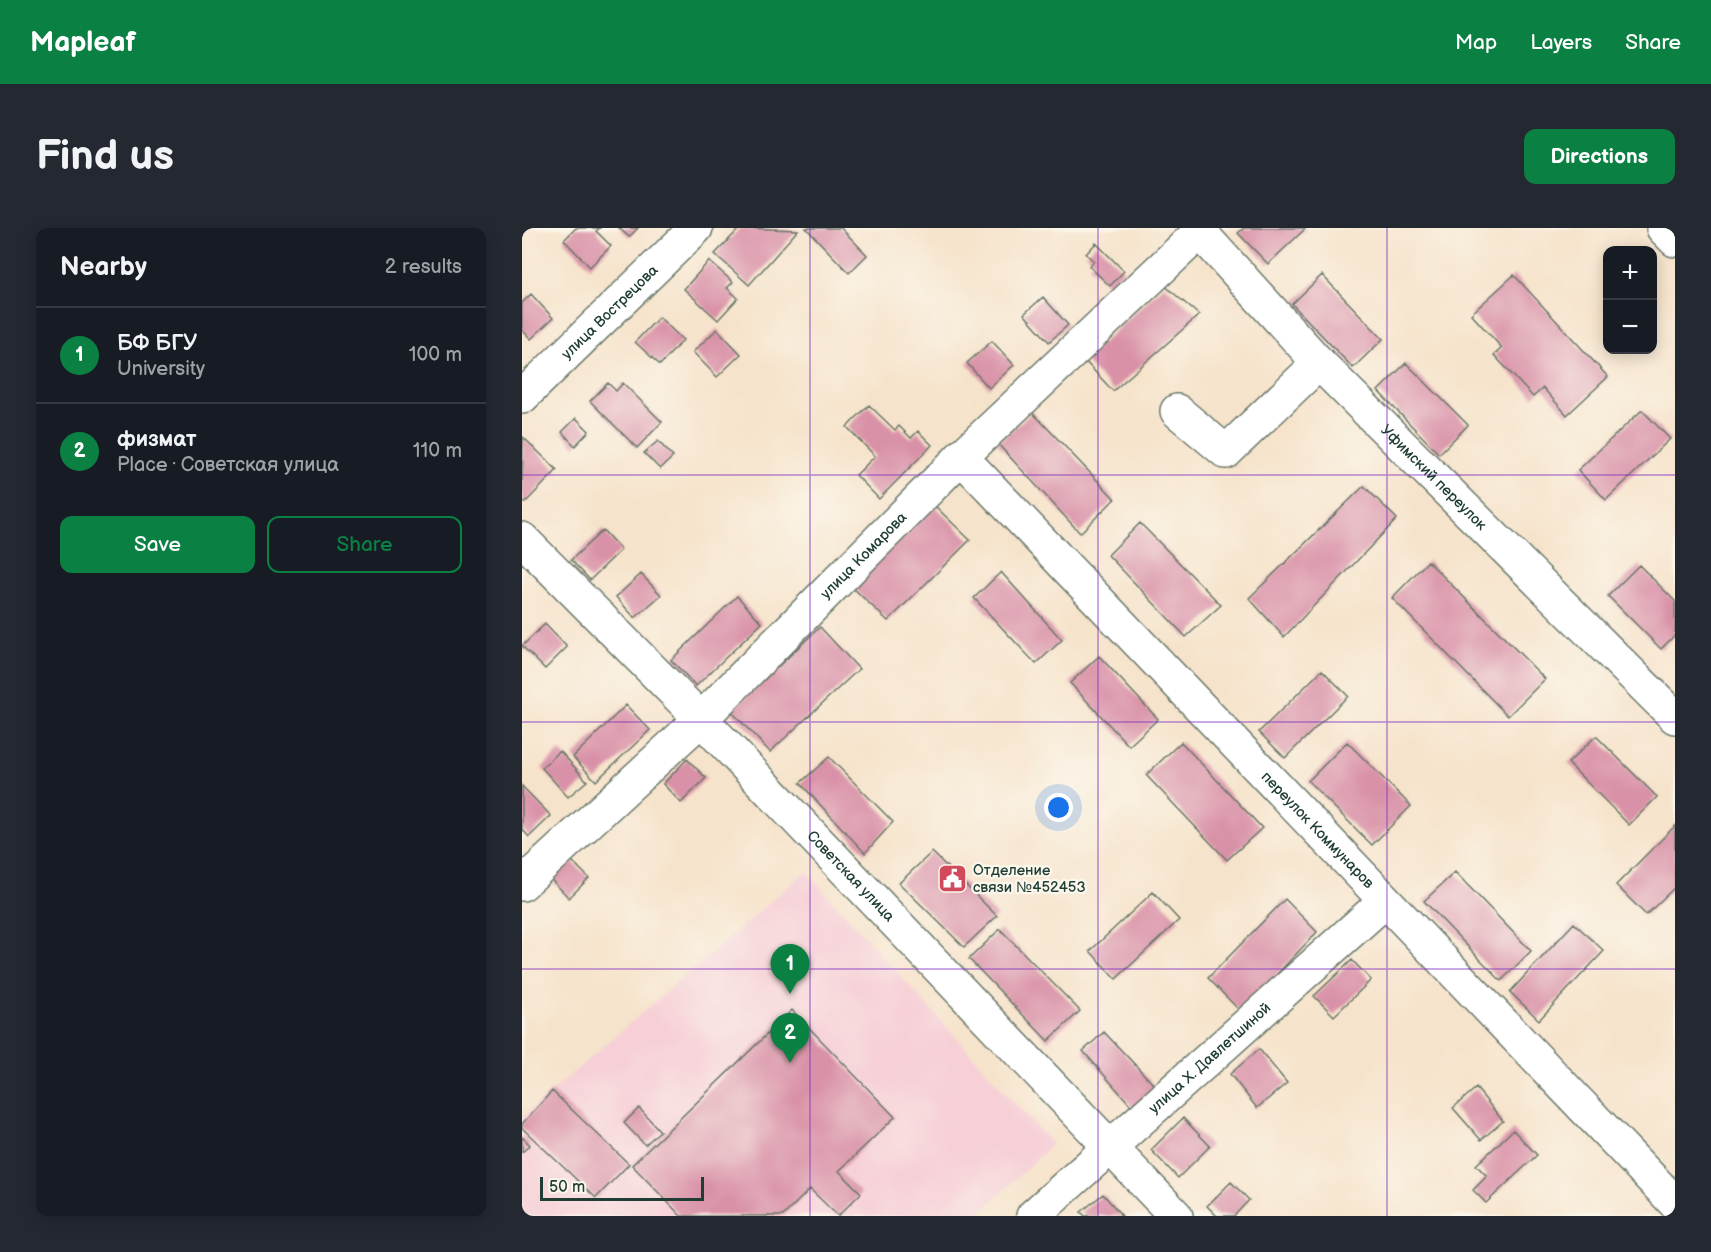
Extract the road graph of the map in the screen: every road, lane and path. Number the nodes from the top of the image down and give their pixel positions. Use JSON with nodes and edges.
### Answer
{"nodes":[{"id":1,"x":696,"y":228,"type":"edge"},
{"id":2,"x":1663,"y":228,"type":"edge"},
{"id":3,"x":1202,"y":230,"type":"edge"},
{"id":4,"x":1675,"y":240,"type":"edge"},
{"id":5,"x":1319,"y":363,"type":"junction"},
{"id":6,"x":522,"y":397,"type":"edge"},
{"id":7,"x":1177,"y":411,"type":"dead end"},
{"id":8,"x":961,"y":457,"type":"junction"},
{"id":9,"x":522,"y":539,"type":"edge"},
{"id":10,"x":1675,"y":717,"type":"edge"},
{"id":11,"x":701,"y":719,"type":"junction"},
{"id":12,"x":522,"y":884,"type":"edge"},
{"id":13,"x":1385,"y":901,"type":"junction"},
{"id":14,"x":1109,"y":1147,"type":"junction"},
{"id":15,"x":1675,"y":1203,"type":"edge"},
{"id":16,"x":1033,"y":1216,"type":"edge"},
{"id":17,"x":1176,"y":1216,"type":"edge"}],
"edges":[{"from":1,"to":6,"type":"street","name":"улица Вострецова"},
{"from":2,"to":4,"type":"street"},
{"from":3,"to":5,"type":"street","name":"Уфимский переулок"},
{"from":3,"to":8,"type":"street","name":"улица Комарова"},
{"from":5,"to":7,"type":"street"},
{"from":5,"to":10,"type":"street","name":"Уфимский переулок"},
{"from":8,"to":11,"type":"street","name":"улица Комарова"},
{"from":8,"to":13,"type":"street","name":"переулок Коммунаров"},
{"from":9,"to":11,"type":"street","name":"Советская улица"},
{"from":11,"to":12,"type":"street","name":"улица Комарова"},
{"from":11,"to":14,"type":"street","name":"Советская улица"},
{"from":13,"to":14,"type":"street","name":"улица Х. Давлетшиной"},
{"from":13,"to":15,"type":"street","name":"переулок Коммунаров"},
{"from":14,"to":16,"type":"street","name":"улица Х. Давлетшиной"},
{"from":14,"to":17,"type":"street","name":"Советская улица"}]}
